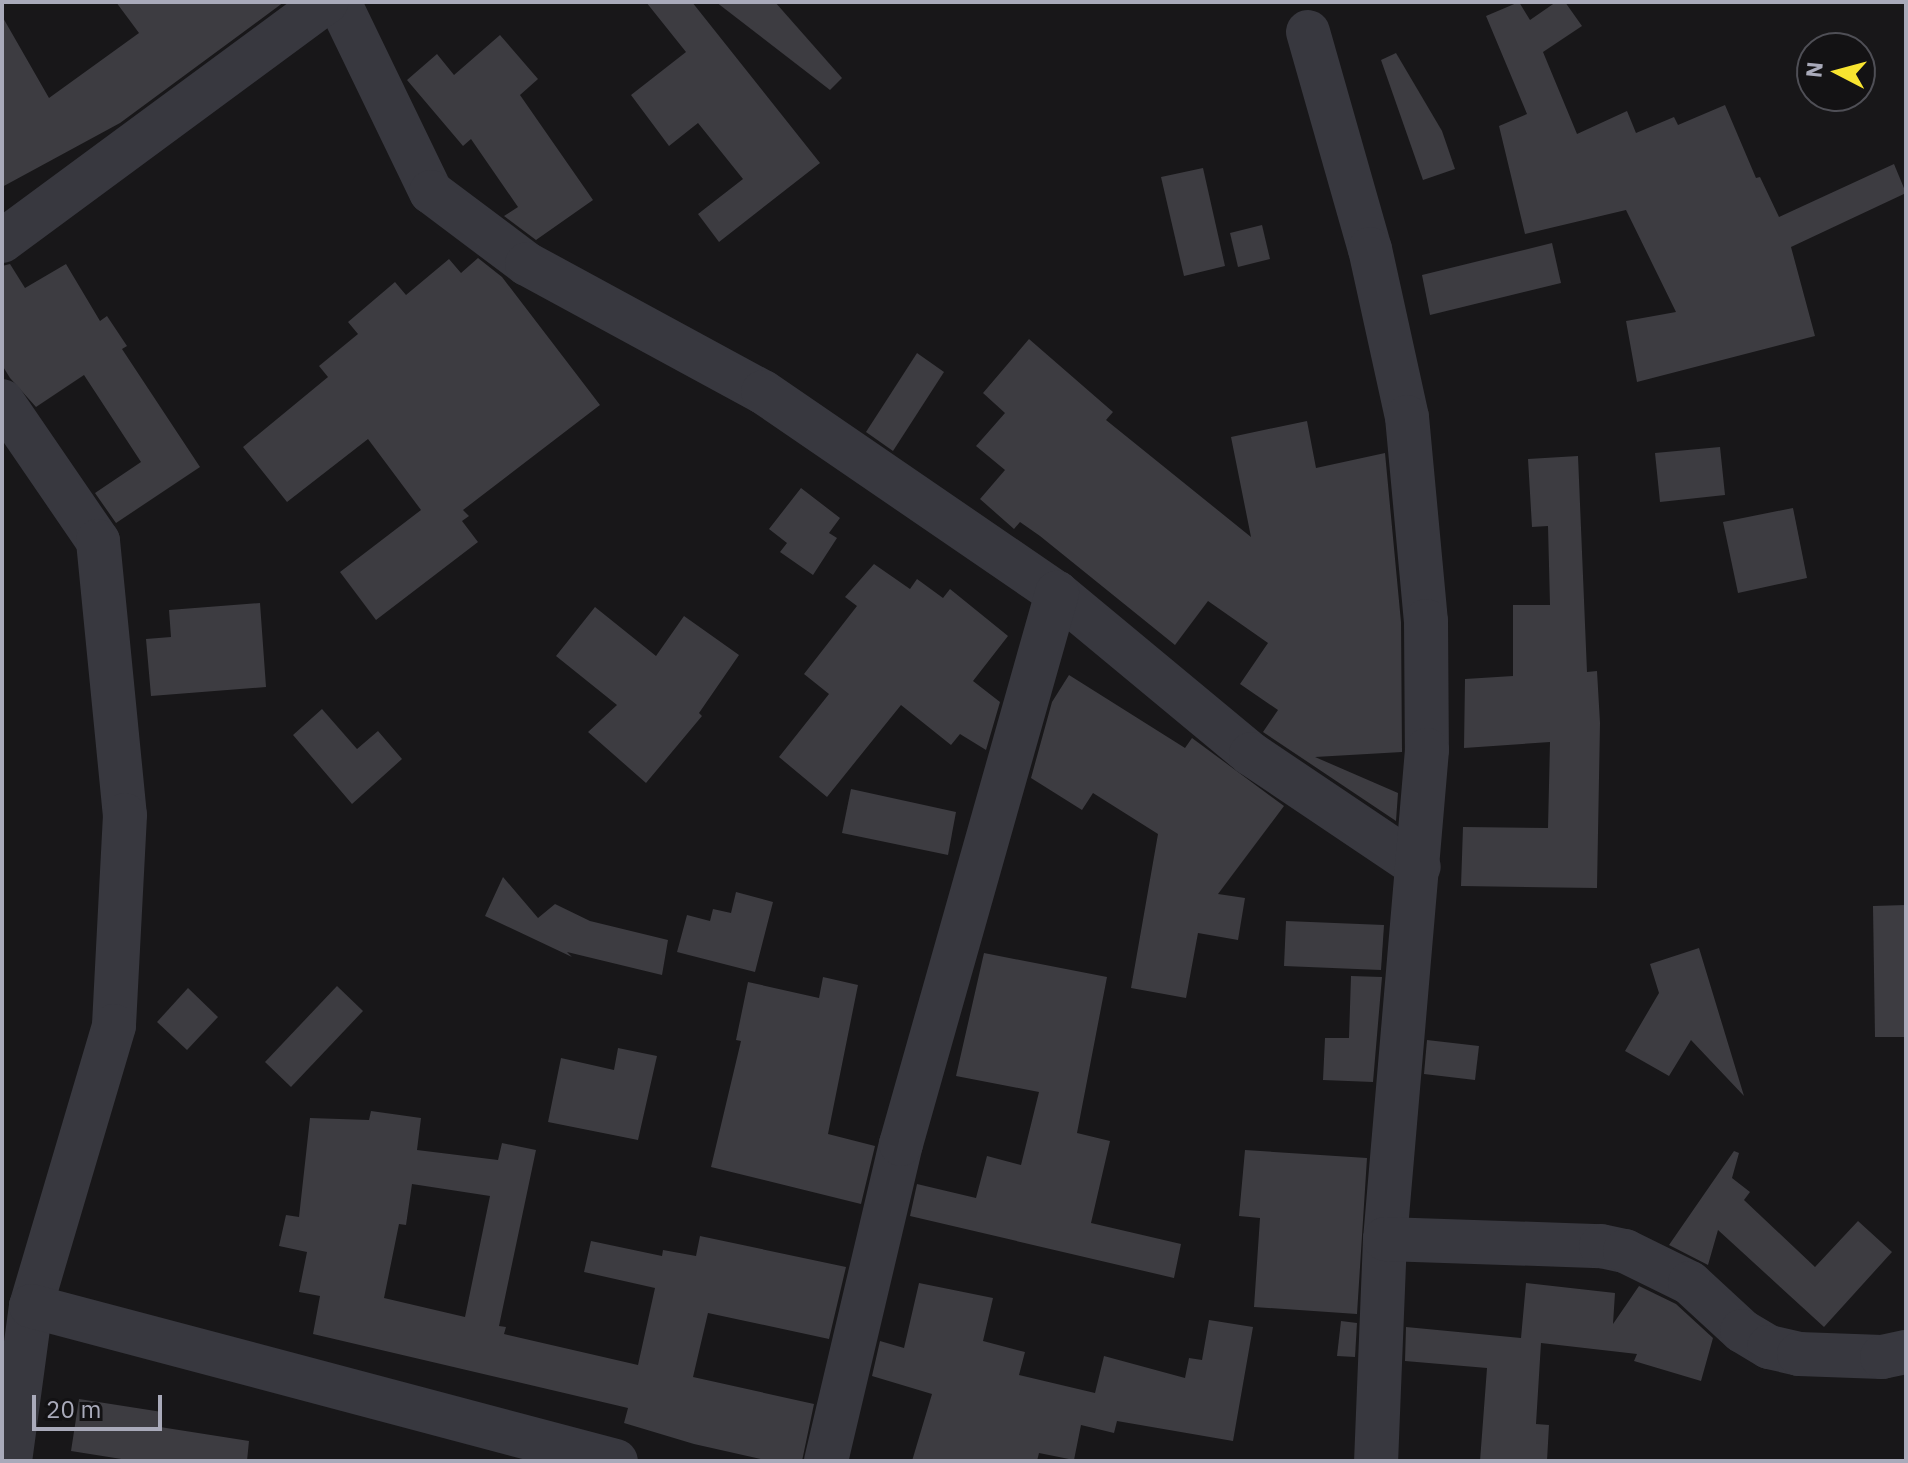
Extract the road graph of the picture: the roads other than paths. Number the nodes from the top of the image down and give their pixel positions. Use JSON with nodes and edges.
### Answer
{"nodes":[{"id":1,"x":326,"y":2,"type":"edge"},
{"id":2,"x":339,"y":2,"type":"edge"},
{"id":3,"x":1308,"y":32,"type":"dead end"},
{"id":4,"x":2,"y":241,"type":"edge"},
{"id":5,"x":2,"y":401,"type":"edge"},
{"id":6,"x":1057,"y":593,"type":"junction"},
{"id":7,"x":1419,"y":867,"type":"junction"},
{"id":8,"x":1385,"y":1239,"type":"junction"},
{"id":9,"x":31,"y":1306,"type":"junction"},
{"id":10,"x":1906,"y":1352,"type":"edge"},
{"id":11,"x":10,"y":1461,"type":"edge"},
{"id":12,"x":616,"y":1461,"type":"edge"},
{"id":13,"x":826,"y":1461,"type":"edge"},
{"id":14,"x":1376,"y":1461,"type":"edge"}],
"edges":[{"from":1,"to":4,"type":"street"},
{"from":2,"to":6,"type":"street"},
{"from":3,"to":7,"type":"street"},
{"from":5,"to":9,"type":"street"},
{"from":6,"to":7,"type":"street"},
{"from":6,"to":13,"type":"street"},
{"from":7,"to":8,"type":"street"},
{"from":8,"to":10,"type":"street"},
{"from":8,"to":14,"type":"street"},
{"from":9,"to":11,"type":"street"},
{"from":9,"to":12,"type":"street"}]}
